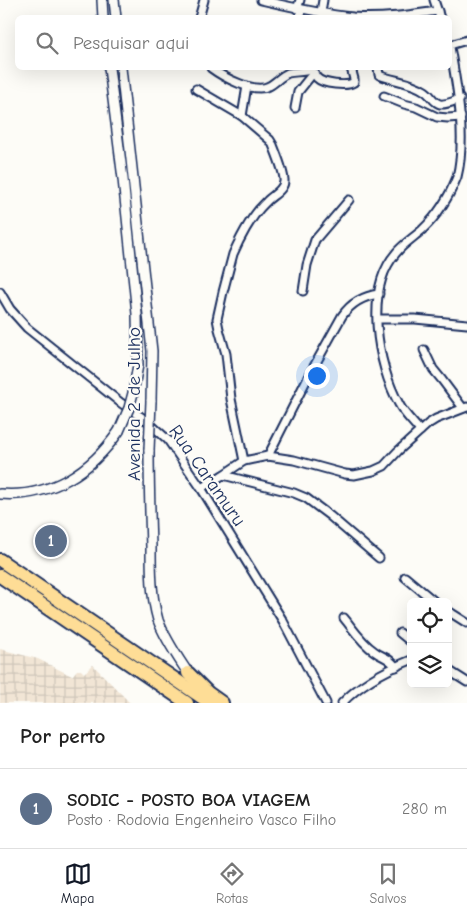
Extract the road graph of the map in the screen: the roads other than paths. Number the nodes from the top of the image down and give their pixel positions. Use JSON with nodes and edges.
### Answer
{"nodes":[{"id":1,"x":102,"y":0,"type":"edge"},
{"id":2,"x":114,"y":0,"type":"edge"},
{"id":3,"x":204,"y":0,"type":"edge"},
{"id":4,"x":262,"y":0,"type":"edge"},
{"id":5,"x":300,"y":0,"type":"edge"},
{"id":6,"x":323,"y":0,"type":"edge"},
{"id":7,"x":434,"y":0,"type":"edge"},
{"id":8,"x":299,"y":9,"type":"junction"},
{"id":9,"x":320,"y":12,"type":"junction"},
{"id":10,"x":439,"y":14,"type":"edge"},
{"id":11,"x":103,"y":15,"type":"edge"},
{"id":12,"x":116,"y":15,"type":"edge"},
{"id":13,"x":200,"y":15,"type":"edge"},
{"id":14,"x":300,"y":15,"type":"edge"},
{"id":15,"x":336,"y":15,"type":"edge"},
{"id":16,"x":418,"y":15,"type":"edge"},
{"id":17,"x":467,"y":40,"type":"edge"},
{"id":18,"x":452,"y":45,"type":"edge"},
{"id":19,"x":452,"y":57,"type":"edge"},
{"id":20,"x":109,"y":70,"type":"edge"},
{"id":21,"x":121,"y":70,"type":"edge"},
{"id":22,"x":214,"y":70,"type":"edge"},
{"id":23,"x":309,"y":70,"type":"edge"},
{"id":24,"x":311,"y":70,"type":"edge"},
{"id":25,"x":312,"y":70,"type":"edge"},
{"id":26,"x":352,"y":70,"type":"edge"},
{"id":27,"x":378,"y":70,"type":"edge"},
{"id":28,"x":247,"y":86,"type":"junction"},
{"id":29,"x":196,"y":89,"type":"dead end"},
{"id":30,"x":384,"y":96,"type":"dead end"},
{"id":31,"x":460,"y":99,"type":"junction"},
{"id":32,"x":295,"y":108,"type":"dead end"},
{"id":33,"x":242,"y":116,"type":"junction"},
{"id":34,"x":461,"y":117,"type":"junction"},
{"id":35,"x":465,"y":147,"type":"edge"},
{"id":36,"x":349,"y":200,"type":"dead end"},
{"id":37,"x":0,"y":292,"type":"edge"},
{"id":38,"x":303,"y":292,"type":"dead end"},
{"id":39,"x":379,"y":294,"type":"junction"},
{"id":40,"x":378,"y":319,"type":"junction"},
{"id":41,"x":467,"y":324,"type":"edge"},
{"id":42,"x":424,"y":350,"type":"dead end"},
{"id":43,"x":465,"y":408,"type":"edge"},
{"id":44,"x":420,"y":431,"type":"junction"},
{"id":45,"x":268,"y":456,"type":"junction"},
{"id":46,"x":244,"y":461,"type":"junction"},
{"id":47,"x":223,"y":475,"type":"junction"},
{"id":48,"x":201,"y":488,"type":"junction"},
{"id":49,"x":0,"y":494,"type":"edge"},
{"id":50,"x":379,"y":558,"type":"dead end"},
{"id":51,"x":0,"y":560,"type":"edge"},
{"id":52,"x":0,"y":576,"type":"edge"},
{"id":53,"x":405,"y":577,"type":"dead end"},
{"id":54,"x":430,"y":598,"type":"edge"},
{"id":55,"x":452,"y":614,"type":"edge"},
{"id":56,"x":344,"y":618,"type":"dead end"},
{"id":57,"x":467,"y":623,"type":"edge"},
{"id":58,"x":400,"y":633,"type":"dead end"},
{"id":59,"x":407,"y":639,"type":"edge"},
{"id":60,"x":407,"y":662,"type":"edge"},
{"id":61,"x":396,"y":667,"type":"junction"},
{"id":62,"x":188,"y":673,"type":"joint"},
{"id":63,"x":452,"y":673,"type":"edge"},
{"id":64,"x":467,"y":682,"type":"edge"},
{"id":65,"x":187,"y":703,"type":"edge"},
{"id":66,"x":210,"y":703,"type":"edge"},
{"id":67,"x":222,"y":703,"type":"edge"},
{"id":68,"x":326,"y":703,"type":"edge"},
{"id":69,"x":342,"y":703,"type":"edge"}],
"edges":[{"from":1,"to":11,"type":"main road"},
{"from":2,"to":12,"type":"main road"},
{"from":3,"to":13,"type":"street"},
{"from":4,"to":8,"type":"street"},
{"from":5,"to":8,"type":"street"},
{"from":6,"to":9,"type":"street"},
{"from":7,"to":10,"type":"street"},
{"from":8,"to":9,"type":"street"},
{"from":8,"to":14,"type":"street"},
{"from":9,"to":15,"type":"street"},
{"from":10,"to":16,"type":"street"},
{"from":17,"to":18,"type":"street"},
{"from":19,"to":31,"type":"street"},
{"from":20,"to":49,"type":"main road","name":"Avenida 2 de Julho","bridge":true},
{"from":21,"to":62,"type":"main road","name":"Avenida 2 de Julho","bridge":true},
{"from":22,"to":28,"type":"street"},
{"from":23,"to":28,"type":"street"},
{"from":24,"to":32,"type":"street"},
{"from":25,"to":26,"type":"street"},
{"from":27,"to":31,"type":"street"},
{"from":28,"to":33,"type":"street"},
{"from":29,"to":33,"type":"street"},
{"from":30,"to":34,"type":"street"},
{"from":31,"to":34,"type":"street"},
{"from":33,"to":46,"type":"street"},
{"from":34,"to":35,"type":"street"},
{"from":35,"to":39,"type":"street"},
{"from":36,"to":38,"type":"street"},
{"from":37,"to":48,"type":"street","name":"Rua Caramuru"},
{"from":39,"to":40,"type":"street"},
{"from":39,"to":45,"type":"street"},
{"from":40,"to":41,"type":"street"},
{"from":40,"to":44,"type":"street"},
{"from":42,"to":43,"type":"street"},
{"from":43,"to":44,"type":"street"},
{"from":44,"to":45,"type":"street"},
{"from":45,"to":46,"type":"street"},
{"from":46,"to":47,"type":"street"},
{"from":47,"to":48,"type":"street"},
{"from":47,"to":50,"type":"street"},
{"from":48,"to":68,"type":"street","name":"Rua Caramuru"},
{"from":51,"to":66,"type":"highway"},
{"from":52,"to":65,"type":"highway"},
{"from":53,"to":54,"type":"street"},
{"from":55,"to":57,"type":"street"},
{"from":56,"to":61,"type":"street"},
{"from":58,"to":59,"type":"street"},
{"from":60,"to":61,"type":"street"},
{"from":61,"to":69,"type":"street"},
{"from":62,"to":67,"type":"highway"},
{"from":63,"to":64,"type":"street"}]}
